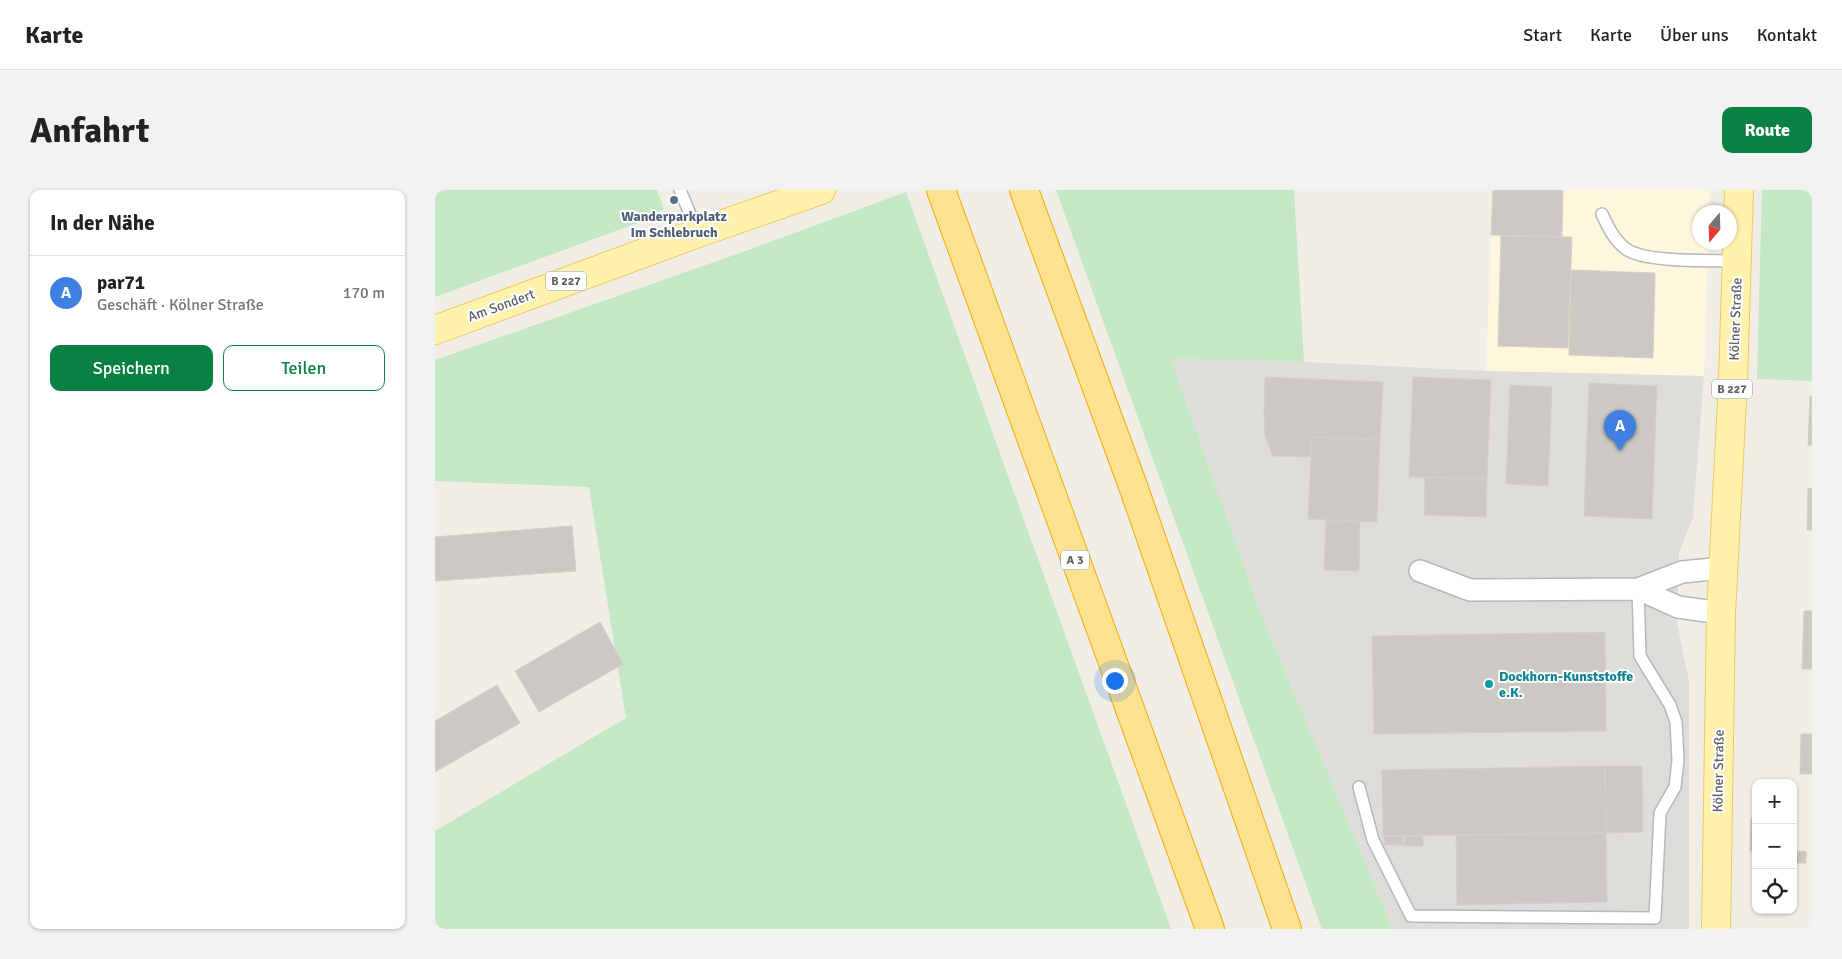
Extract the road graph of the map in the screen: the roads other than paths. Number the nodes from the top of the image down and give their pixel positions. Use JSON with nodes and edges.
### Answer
{"nodes":[{"id":1,"x":680,"y":190,"type":"edge"},
{"id":2,"x":821,"y":190,"type":"edge"},
{"id":3,"x":941,"y":190,"type":"edge"},
{"id":4,"x":1024,"y":190,"type":"edge"},
{"id":5,"x":1739,"y":190,"type":"edge"},
{"id":6,"x":1602,"y":214,"type":"dead end"},
{"id":7,"x":697,"y":233,"type":"junction"},
{"id":8,"x":1737,"y":260,"type":"junction"},
{"id":9,"x":435,"y":330,"type":"edge"},
{"id":10,"x":1723,"y":568,"type":"junction"},
{"id":11,"x":1421,"y":571,"type":"dead end"},
{"id":12,"x":1638,"y":589,"type":"junction"},
{"id":13,"x":1721,"y":613,"type":"junction"},
{"id":14,"x":1359,"y":787,"type":"dead end"},
{"id":15,"x":1210,"y":929,"type":"edge"},
{"id":16,"x":1287,"y":929,"type":"edge"},
{"id":17,"x":1716,"y":929,"type":"edge"}],
"edges":[{"from":1,"to":7,"type":"lane"},
{"from":2,"to":7,"type":"main road","name":"Am Sondert","number":"B 227"},
{"from":3,"to":15,"type":"highway","number":"A 3"},
{"from":4,"to":16,"type":"highway"},
{"from":5,"to":8,"type":"main road","name":"Kölner Straße","number":"B 227"},
{"from":6,"to":8,"type":"lane"},
{"from":7,"to":9,"type":"main road","name":"Am Sondert","number":"B 227"},
{"from":8,"to":10,"type":"main road","name":"Kölner Straße","number":"B 227"},
{"from":10,"to":12,"type":"street"},
{"from":10,"to":13,"type":"main road","name":"Kölner Straße","number":"B 227"},
{"from":11,"to":12,"type":"street"},
{"from":12,"to":13,"type":"street"},
{"from":12,"to":14,"type":"lane"},
{"from":13,"to":17,"type":"main road","name":"Kölner Straße","number":"B 227"}]}
